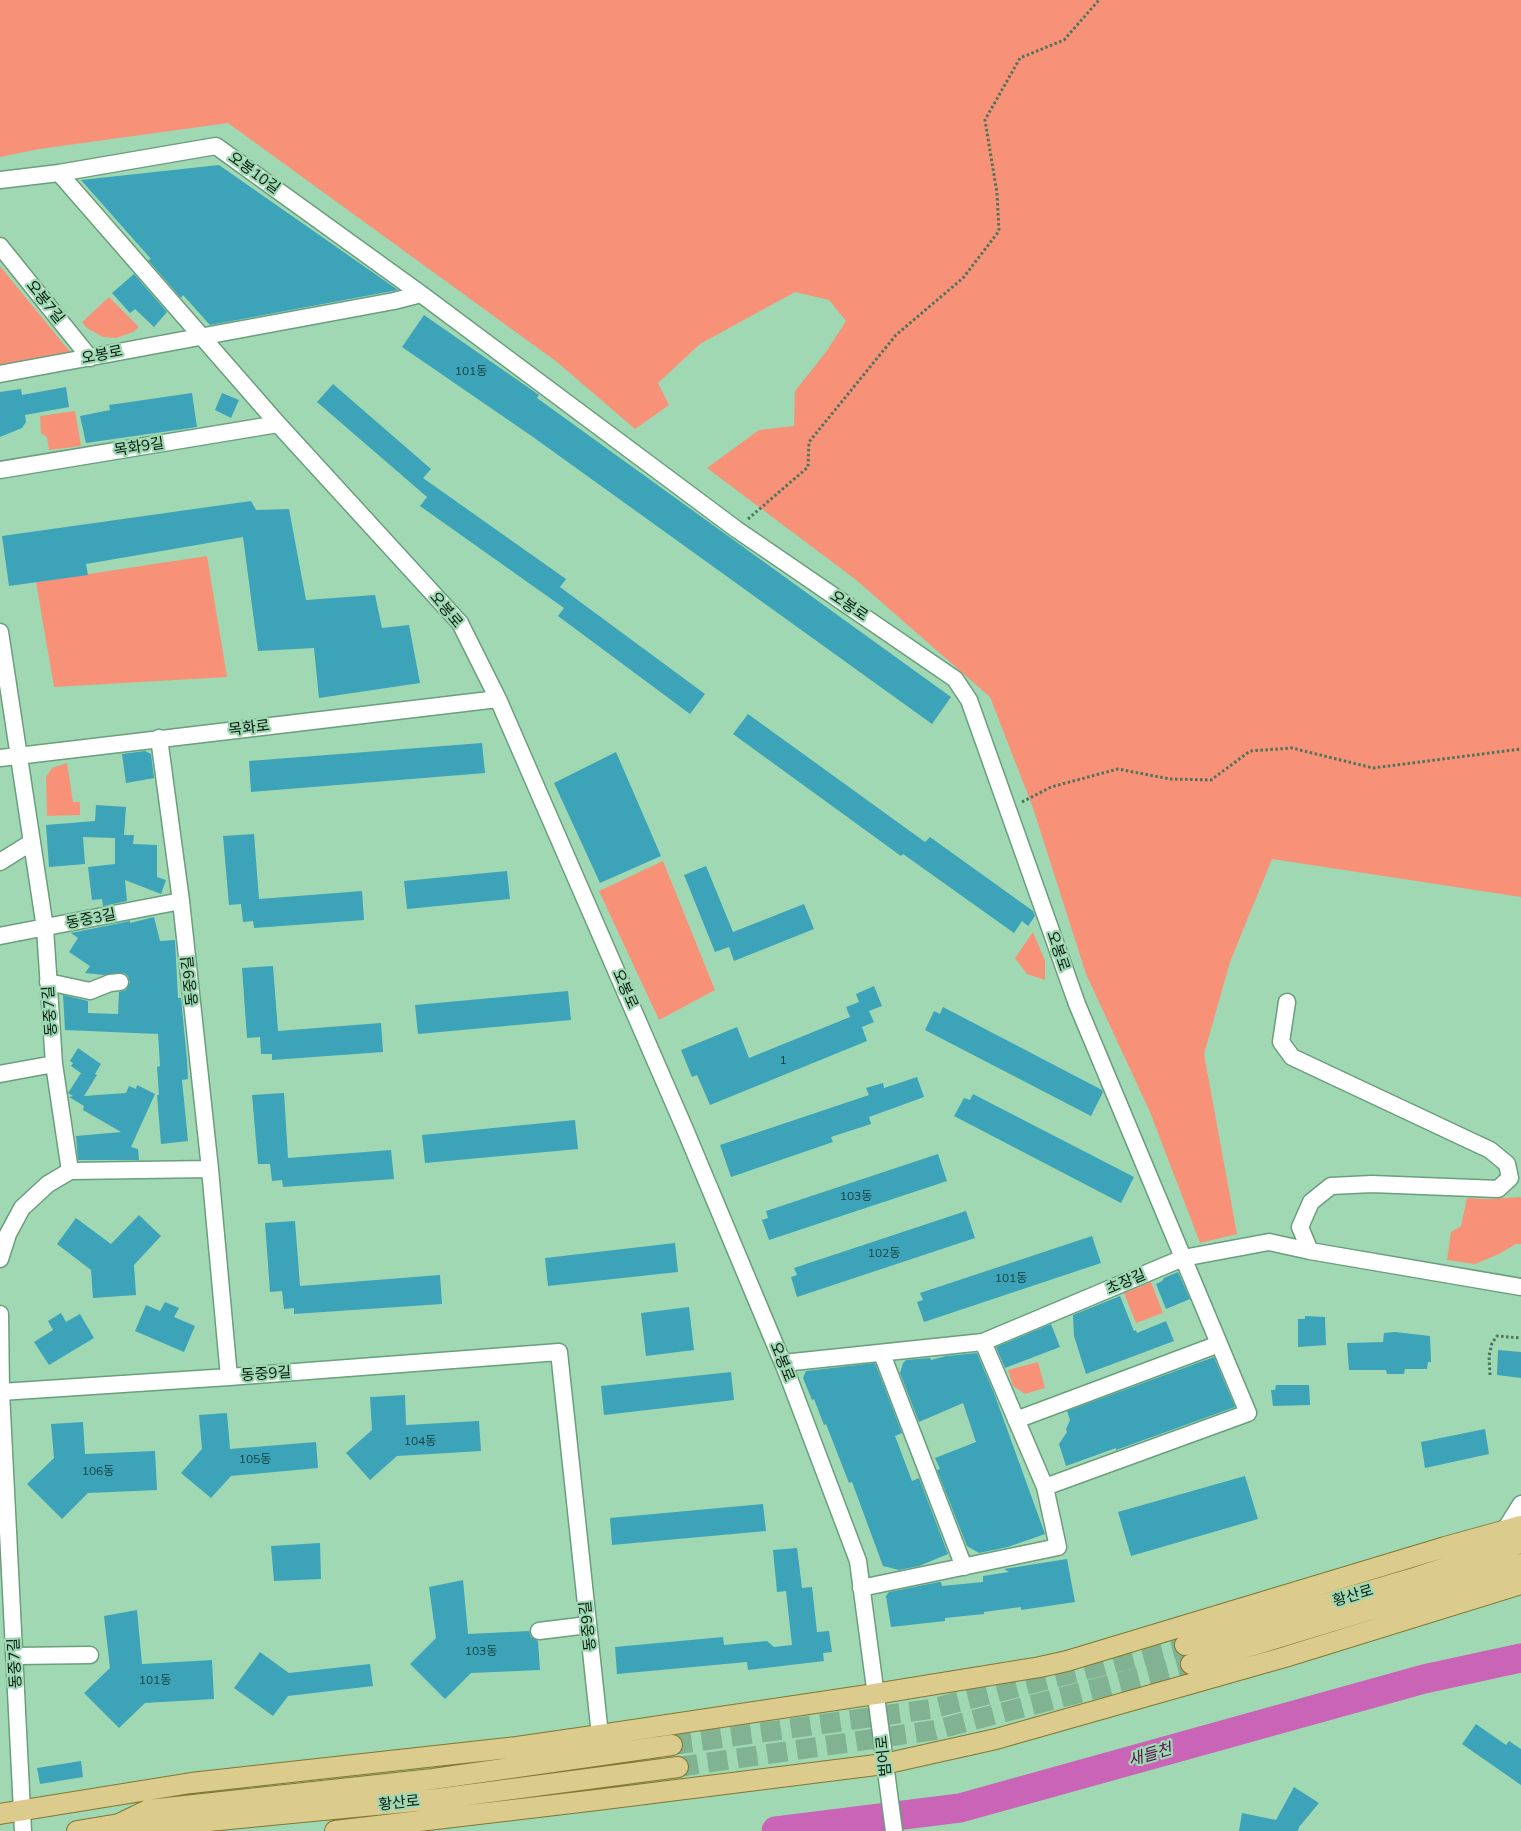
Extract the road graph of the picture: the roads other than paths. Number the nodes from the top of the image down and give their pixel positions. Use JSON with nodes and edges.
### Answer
{"nodes":[{"id":1,"x":59,"y":173,"type":"junction"},
{"id":2,"x":0,"y":180,"type":"edge"},
{"id":3,"x":0,"y":246,"type":"edge"},
{"id":4,"x":421,"y":294,"type":"junction"},
{"id":5,"x":203,"y":336,"type":"junction"},
{"id":6,"x":90,"y":358,"type":"junction"},
{"id":7,"x":0,"y":374,"type":"edge"},
{"id":8,"x":278,"y":424,"type":"junction"},
{"id":9,"x":0,"y":470,"type":"edge"},
{"id":10,"x":0,"y":632,"type":"edge"},
{"id":11,"x":2,"y":659,"type":"edge"},
{"id":12,"x":498,"y":699,"type":"junction"},
{"id":13,"x":159,"y":738,"type":"junction"},
{"id":14,"x":19,"y":754,"type":"junction"},
{"id":15,"x":0,"y":758,"type":"edge"},
{"id":16,"x":32,"y":842,"type":"junction"},
{"id":17,"x":0,"y":862,"type":"edge"},
{"id":18,"x":181,"y":901,"type":"junction"},
{"id":19,"x":45,"y":928,"type":"junction"},
{"id":20,"x":0,"y":936,"type":"edge"},
{"id":21,"x":48,"y":982,"type":"junction"},
{"id":22,"x":120,"y":982,"type":"dead end"},
{"id":23,"x":1287,"y":1002,"type":"dead end"},
{"id":24,"x":54,"y":1064,"type":"junction"},
{"id":25,"x":0,"y":1074,"type":"edge"},
{"id":26,"x":210,"y":1169,"type":"junction"},
{"id":27,"x":70,"y":1171,"type":"junction"},
{"id":28,"x":3,"y":1240,"type":"edge"},
{"id":29,"x":1310,"y":1251,"type":"junction"},
{"id":30,"x":1183,"y":1258,"type":"junction"},
{"id":31,"x":0,"y":1259,"type":"edge"},
{"id":32,"x":1521,"y":1287,"type":"edge"},
{"id":33,"x":0,"y":1314,"type":"edge"},
{"id":34,"x":983,"y":1342,"type":"junction"},
{"id":35,"x":1219,"y":1344,"type":"junction"},
{"id":36,"x":882,"y":1354,"type":"junction"},
{"id":37,"x":783,"y":1363,"type":"junction"},
{"id":38,"x":228,"y":1377,"type":"junction"},
{"id":39,"x":1,"y":1401,"type":"edge"},
{"id":40,"x":1016,"y":1420,"type":"junction"},
{"id":41,"x":2,"y":1446,"type":"edge"},
{"id":42,"x":1045,"y":1487,"type":"junction"},
{"id":43,"x":1521,"y":1504,"type":"edge"},
{"id":44,"x":1512,"y":1528,"type":"edge"},
{"id":45,"x":1521,"y":1543,"type":"edge"},
{"id":46,"x":1521,"y":1564,"type":"edge"},
{"id":47,"x":964,"y":1567,"type":"junction"},
{"id":48,"x":1521,"y":1584,"type":"edge"},
{"id":49,"x":861,"y":1588,"type":"junction"},
{"id":50,"x":588,"y":1625,"type":"junction"},
{"id":51,"x":539,"y":1631,"type":"dead end"},
{"id":52,"x":1185,"y":1645,"type":"tunnel mouth"},
{"id":53,"x":90,"y":1655,"type":"dead end"},
{"id":54,"x":14,"y":1656,"type":"junction"},
{"id":55,"x":1191,"y":1664,"type":"tunnel mouth"},
{"id":56,"x":875,"y":1694,"type":"junction"},
{"id":57,"x":880,"y":1728,"type":"joint"},
{"id":58,"x":600,"y":1735,"type":"junction"},
{"id":59,"x":672,"y":1745,"type":"tunnel mouth"},
{"id":60,"x":884,"y":1764,"type":"junction"},
{"id":61,"x":678,"y":1767,"type":"tunnel mouth"},
{"id":62,"x":22,"y":1811,"type":"junction"},
{"id":63,"x":0,"y":1814,"type":"edge"},
{"id":64,"x":119,"y":1824,"type":"junction"},
{"id":65,"x":23,"y":1831,"type":"edge"},
{"id":66,"x":77,"y":1831,"type":"edge"},
{"id":67,"x":336,"y":1831,"type":"edge"},
{"id":68,"x":894,"y":1831,"type":"edge"}],
"edges":[{"from":1,"to":2,"type":"street","name":"오봉10길"},
{"from":1,"to":4,"type":"street","name":"오봉10길"},
{"from":1,"to":5,"type":"street"},
{"from":3,"to":6,"type":"street","name":"오봉7길"},
{"from":4,"to":5,"type":"street","name":"오봉로"},
{"from":4,"to":30,"type":"street","name":"오봉로"},
{"from":5,"to":6,"type":"street","name":"오봉로"},
{"from":5,"to":8,"type":"street","name":"오봉로"},
{"from":6,"to":7,"type":"street","name":"오봉로"},
{"from":8,"to":9,"type":"street","name":"목화9길"},
{"from":8,"to":12,"type":"street","name":"오봉로"},
{"from":10,"to":11,"type":"street"},
{"from":11,"to":14,"type":"street"},
{"from":12,"to":13,"type":"street","name":"목화로"},
{"from":12,"to":37,"type":"street","name":"오봉로"},
{"from":13,"to":14,"type":"street","name":"목화로"},
{"from":13,"to":18,"type":"street","name":"동중9길"},
{"from":14,"to":15,"type":"street","name":"목화로"},
{"from":14,"to":16,"type":"street","name":"동중7길"},
{"from":16,"to":17,"type":"street"},
{"from":16,"to":19,"type":"street","name":"동중7길"},
{"from":18,"to":19,"type":"street","name":"동중3길"},
{"from":18,"to":26,"type":"street","name":"동중9길"},
{"from":19,"to":20,"type":"street","name":"동중3길"},
{"from":19,"to":21,"type":"street","name":"동중7길"},
{"from":21,"to":22,"type":"street"},
{"from":21,"to":24,"type":"street","name":"동중7길"},
{"from":23,"to":29,"type":"street"},
{"from":24,"to":25,"type":"street"},
{"from":24,"to":27,"type":"street","name":"동중7길"},
{"from":26,"to":27,"type":"street"},
{"from":26,"to":38,"type":"street","name":"동중9길"},
{"from":27,"to":28,"type":"street"},
{"from":28,"to":31,"type":"street"},
{"from":29,"to":30,"type":"street","name":"초장길"},
{"from":29,"to":32,"type":"street","name":"초장길"},
{"from":30,"to":34,"type":"street","name":"초장길"},
{"from":30,"to":35,"type":"street"},
{"from":33,"to":39,"type":"street","name":"동중7길"},
{"from":34,"to":36,"type":"street","name":"초장길"},
{"from":34,"to":40,"type":"street"},
{"from":35,"to":40,"type":"street"},
{"from":35,"to":42,"type":"street"},
{"from":36,"to":37,"type":"street","name":"초장길"},
{"from":36,"to":47,"type":"street"},
{"from":37,"to":49,"type":"street","name":"오봉로"},
{"from":38,"to":39,"type":"street"},
{"from":38,"to":50,"type":"street","name":"동중9길"},
{"from":39,"to":41,"type":"street","name":"동중7길"},
{"from":40,"to":42,"type":"street"},
{"from":41,"to":54,"type":"street","name":"동중7길"},
{"from":42,"to":47,"type":"street"},
{"from":43,"to":44,"type":"street"},
{"from":44,"to":56,"type":"main road"},
{"from":45,"to":52,"type":"main road","name":"황산로"},
{"from":46,"to":55,"type":"main road","name":"황산로"},
{"from":47,"to":49,"type":"street"},
{"from":48,"to":60,"type":"main road"},
{"from":49,"to":56,"type":"street","name":"오봉로"},
{"from":50,"to":51,"type":"street"},
{"from":50,"to":58,"type":"street","name":"동중9길"},
{"from":53,"to":54,"type":"street"},
{"from":54,"to":62,"type":"street","name":"동중7길"},
{"from":56,"to":57,"type":"street","name":"오봉로"},
{"from":56,"to":58,"type":"main road"},
{"from":57,"to":60,"type":"street","name":"범어로"},
{"from":58,"to":62,"type":"main road"},
{"from":59,"to":64,"type":"main road","name":"황산로"},
{"from":60,"to":67,"type":"main road"},
{"from":60,"to":68,"type":"street","name":"범어로"},
{"from":61,"to":64,"type":"main road","name":"황산로"},
{"from":62,"to":63,"type":"main road"},
{"from":62,"to":65,"type":"street","name":"동중7길"},
{"from":64,"to":66,"type":"main road","name":"황산로"}]}
